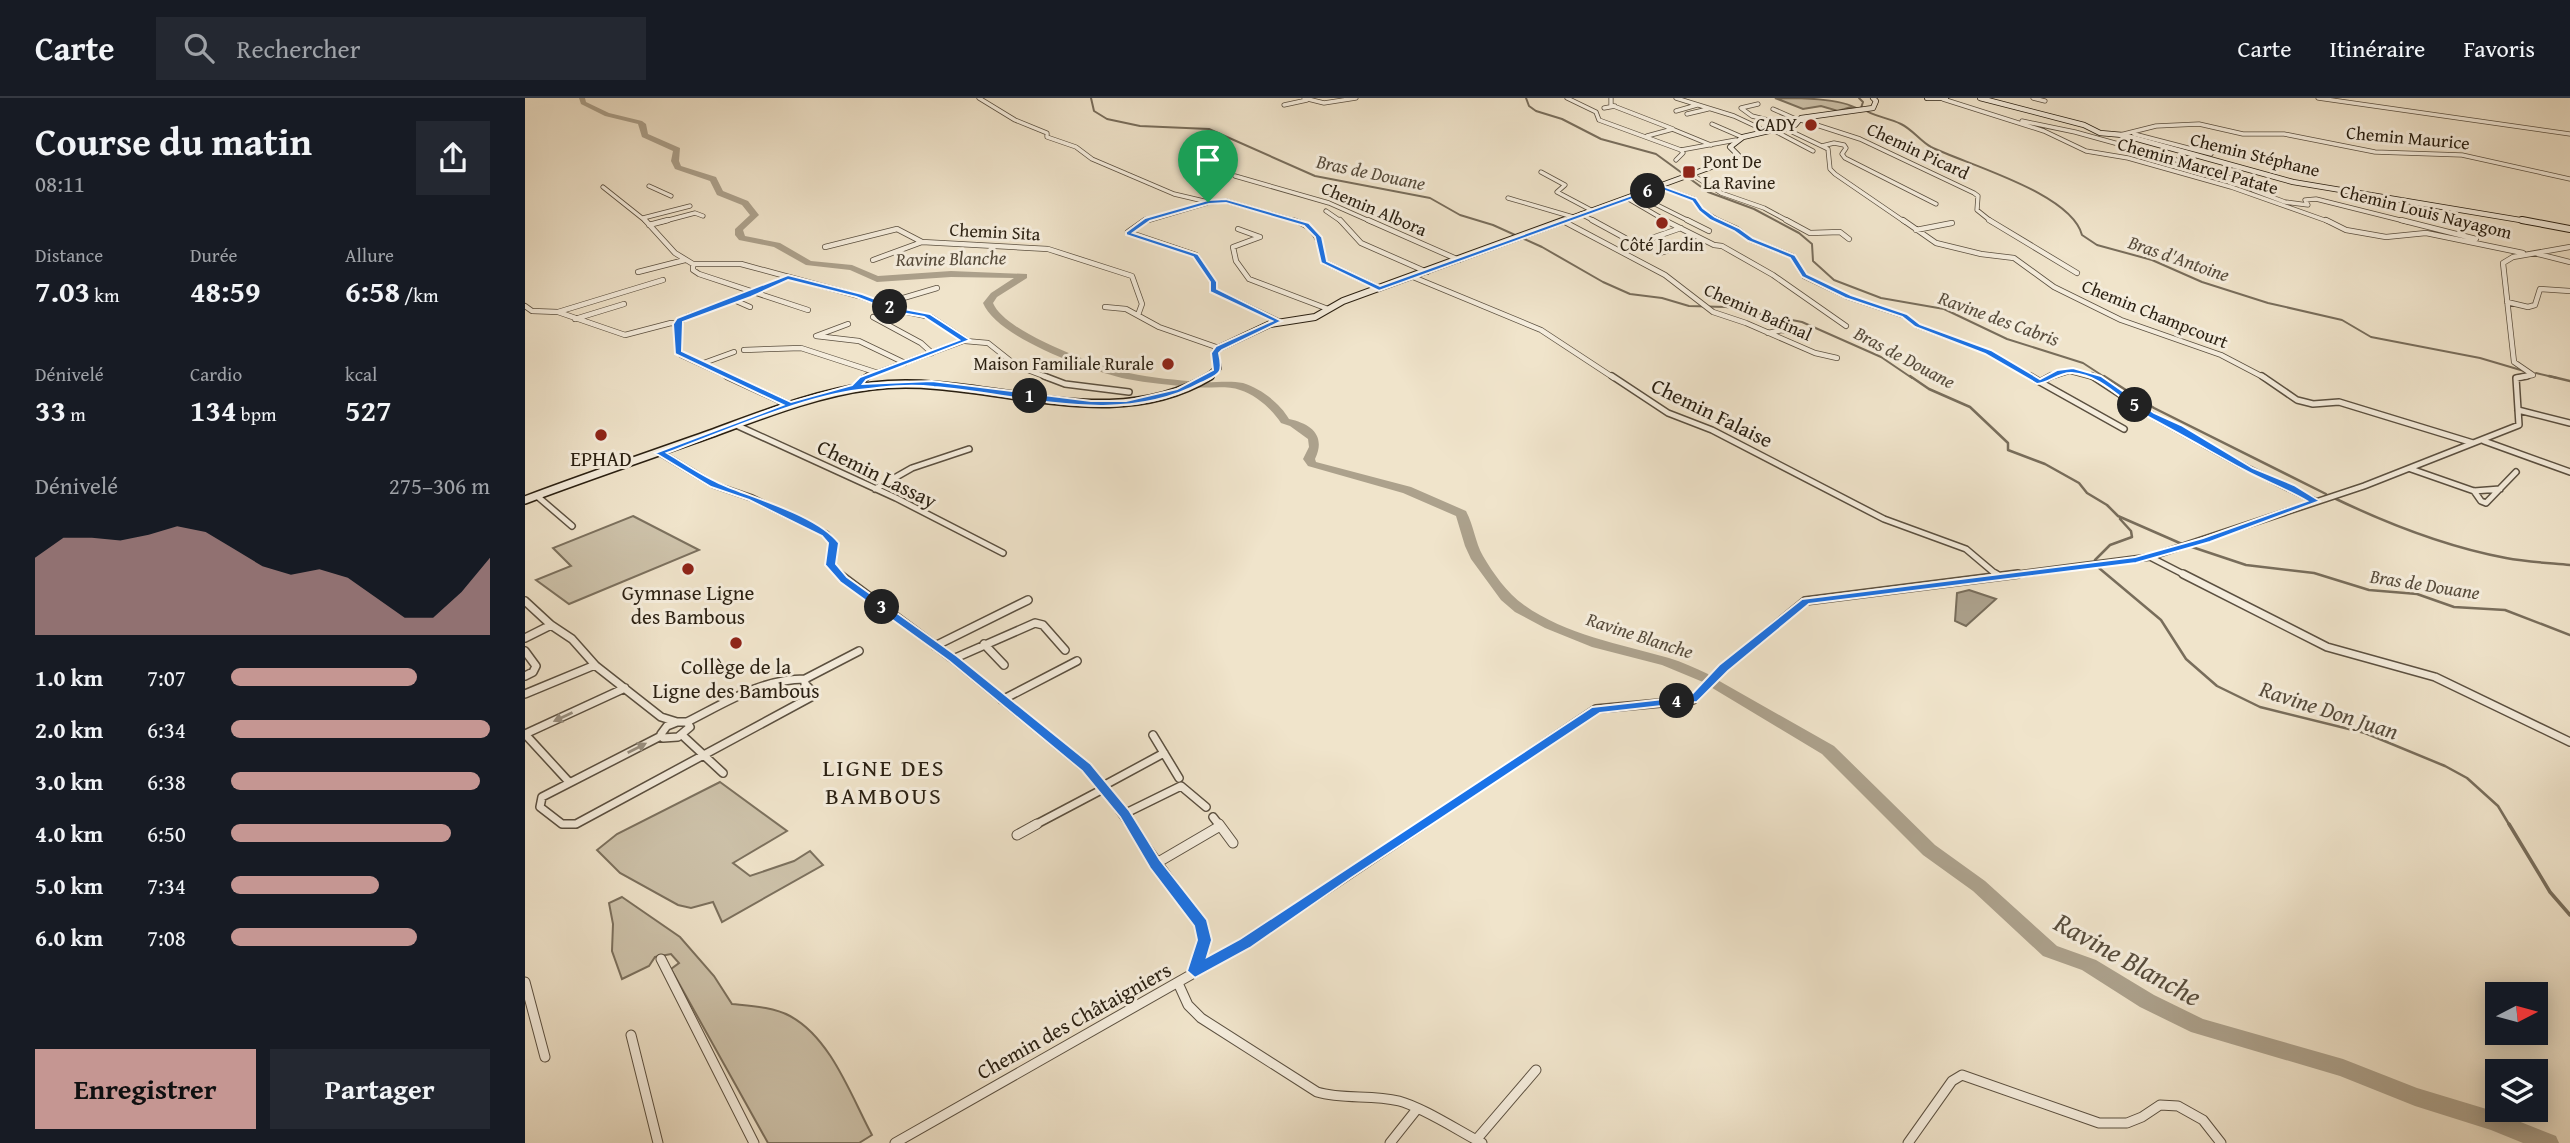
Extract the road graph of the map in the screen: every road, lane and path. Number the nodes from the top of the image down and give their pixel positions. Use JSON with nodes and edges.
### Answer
{"nodes":[{"id":1,"x":979,"y":98,"type":"edge"},
{"id":2,"x":1356,"y":98,"type":"edge"},
{"id":3,"x":1567,"y":98,"type":"edge"},
{"id":4,"x":1611,"y":98,"type":"edge"},
{"id":5,"x":1676,"y":98,"type":"edge"},
{"id":6,"x":1873,"y":98,"type":"edge"},
{"id":7,"x":1927,"y":98,"type":"edge"},
{"id":8,"x":1944,"y":98,"type":"edge"},
{"id":9,"x":1980,"y":98,"type":"edge"},
{"id":10,"x":2033,"y":98,"type":"edge"},
{"id":11,"x":2318,"y":98,"type":"edge"},
{"id":12,"x":1306,"y":99,"type":"edge"},
{"id":13,"x":2045,"y":101,"type":"dead end"},
{"id":14,"x":1758,"y":104,"type":"dead end"},
{"id":15,"x":1284,"y":105,"type":"dead end"},
{"id":16,"x":1625,"y":105,"type":"dead end"},
{"id":17,"x":1699,"y":105,"type":"junction"},
{"id":18,"x":1616,"y":107,"type":"junction"},
{"id":19,"x":1604,"y":108,"type":"dead end"},
{"id":20,"x":1710,"y":108,"type":"junction"},
{"id":21,"x":1637,"y":109,"type":"dead end"},
{"id":22,"x":1773,"y":109,"type":"dead end"},
{"id":23,"x":1676,"y":111,"type":"dead end"},
{"id":24,"x":1630,"y":112,"type":"junction"},
{"id":25,"x":1687,"y":114,"type":"dead end"},
{"id":26,"x":1620,"y":115,"type":"dead end"},
{"id":27,"x":2000,"y":116,"type":"junction"},
{"id":28,"x":1673,"y":120,"type":"dead end"},
{"id":29,"x":1798,"y":120,"type":"junction"},
{"id":30,"x":1653,"y":121,"type":"junction"},
{"id":31,"x":1643,"y":123,"type":"dead end"},
{"id":32,"x":1660,"y":123,"type":"junction"},
{"id":33,"x":1712,"y":124,"type":"dead end"},
{"id":34,"x":1783,"y":128,"type":"junction"},
{"id":35,"x":1672,"y":129,"type":"junction"},
{"id":36,"x":1773,"y":130,"type":"junction"},
{"id":37,"x":1766,"y":131,"type":"junction"},
{"id":38,"x":2128,"y":132,"type":"junction"},
{"id":39,"x":2570,"y":134,"type":"edge"},
{"id":40,"x":2120,"y":135,"type":"junction"},
{"id":41,"x":1647,"y":136,"type":"junction"},
{"id":42,"x":1742,"y":137,"type":"junction"},
{"id":43,"x":1736,"y":140,"type":"junction"},
{"id":44,"x":1711,"y":145,"type":"junction"},
{"id":45,"x":1821,"y":146,"type":"junction"},
{"id":46,"x":1682,"y":150,"type":"junction"},
{"id":47,"x":1813,"y":151,"type":"dead end"},
{"id":48,"x":2210,"y":154,"type":"dead end"},
{"id":49,"x":1676,"y":160,"type":"dead end"},
{"id":50,"x":1541,"y":172,"type":"dead end"},
{"id":51,"x":1690,"y":174,"type":"junction"},
{"id":52,"x":1235,"y":176,"type":"dead end"},
{"id":53,"x":2570,"y":178,"type":"edge"},
{"id":54,"x":649,"y":186,"type":"dead end"},
{"id":55,"x":603,"y":187,"type":"dead end"},
{"id":56,"x":1660,"y":187,"type":"junction"},
{"id":57,"x":1637,"y":195,"type":"junction"},
{"id":58,"x":671,"y":196,"type":"dead end"},
{"id":59,"x":1509,"y":198,"type":"dead end"},
{"id":60,"x":1627,"y":198,"type":"junction"},
{"id":61,"x":684,"y":202,"type":"dead end"},
{"id":62,"x":1208,"y":202,"type":"junction"},
{"id":63,"x":2291,"y":203,"type":"junction"},
{"id":64,"x":1936,"y":204,"type":"dead end"},
{"id":65,"x":2284,"y":205,"type":"junction"},
{"id":66,"x":690,"y":206,"type":"junction"},
{"id":67,"x":695,"y":210,"type":"dead end"},
{"id":68,"x":1591,"y":210,"type":"junction"},
{"id":69,"x":1326,"y":211,"type":"dead end"},
{"id":70,"x":1581,"y":214,"type":"junction"},
{"id":71,"x":703,"y":216,"type":"dead end"},
{"id":72,"x":1573,"y":217,"type":"junction"},
{"id":73,"x":643,"y":218,"type":"junction"},
{"id":74,"x":1563,"y":221,"type":"junction"},
{"id":75,"x":1952,"y":223,"type":"dead end"},
{"id":76,"x":649,"y":225,"type":"junction"},
{"id":77,"x":1681,"y":228,"type":"junction"},
{"id":78,"x":1238,"y":229,"type":"dead end"},
{"id":79,"x":2570,"y":229,"type":"edge"},
{"id":80,"x":1916,"y":230,"type":"junction"},
{"id":81,"x":1709,"y":231,"type":"dead end"},
{"id":82,"x":1625,"y":238,"type":"dead end"},
{"id":83,"x":1652,"y":238,"type":"dead end"},
{"id":84,"x":1849,"y":239,"type":"dead end"},
{"id":85,"x":1703,"y":240,"type":"junction"},
{"id":86,"x":922,"y":242,"type":"junction"},
{"id":87,"x":825,"y":247,"type":"dead end"},
{"id":88,"x":2570,"y":247,"type":"edge"},
{"id":89,"x":1660,"y":253,"type":"dead end"},
{"id":90,"x":2531,"y":254,"type":"junction"},
{"id":91,"x":685,"y":260,"type":"junction"},
{"id":92,"x":873,"y":260,"type":"dead end"},
{"id":93,"x":1459,"y":260,"type":"junction"},
{"id":94,"x":2570,"y":262,"type":"edge"},
{"id":95,"x":693,"y":264,"type":"junction"},
{"id":96,"x":638,"y":272,"type":"dead end"},
{"id":97,"x":1427,"y":272,"type":"junction"},
{"id":98,"x":2077,"y":273,"type":"dead end"},
{"id":99,"x":788,"y":277,"type":"junction"},
{"id":100,"x":1413,"y":277,"type":"junction"},
{"id":101,"x":663,"y":280,"type":"dead end"},
{"id":102,"x":937,"y":288,"type":"dead end"},
{"id":103,"x":1379,"y":288,"type":"junction"},
{"id":104,"x":2570,"y":291,"type":"edge"},
{"id":105,"x":754,"y":292,"type":"junction"},
{"id":106,"x":734,"y":300,"type":"junction"},
{"id":107,"x":2507,"y":302,"type":"junction"},
{"id":108,"x":624,"y":304,"type":"dead end"},
{"id":109,"x":883,"y":304,"type":"junction"},
{"id":110,"x":525,"y":306,"type":"edge"},
{"id":111,"x":750,"y":307,"type":"dead end"},
{"id":112,"x":1105,"y":307,"type":"dead end"},
{"id":113,"x":1328,"y":309,"type":"junction"},
{"id":114,"x":808,"y":310,"type":"dead end"},
{"id":115,"x":558,"y":312,"type":"junction"},
{"id":116,"x":1138,"y":315,"type":"junction"},
{"id":117,"x":873,"y":317,"type":"dead end"},
{"id":118,"x":574,"y":319,"type":"junction"},
{"id":119,"x":1278,"y":321,"type":"junction"},
{"id":120,"x":677,"y":324,"type":"junction"},
{"id":121,"x":848,"y":324,"type":"dead end"},
{"id":122,"x":1846,"y":326,"type":"dead end"},
{"id":123,"x":1768,"y":333,"type":"junction"},
{"id":124,"x":1800,"y":334,"type":"dead end"},
{"id":125,"x":963,"y":342,"type":"junction"},
{"id":126,"x":1219,"y":348,"type":"junction"},
{"id":127,"x":744,"y":350,"type":"dead end"},
{"id":128,"x":733,"y":352,"type":"dead end"},
{"id":129,"x":932,"y":354,"type":"junction"},
{"id":130,"x":1837,"y":358,"type":"dead end"},
{"id":131,"x":905,"y":363,"type":"junction"},
{"id":132,"x":701,"y":364,"type":"junction"},
{"id":133,"x":878,"y":373,"type":"junction"},
{"id":134,"x":869,"y":376,"type":"junction"},
{"id":135,"x":2040,"y":382,"type":"junction"},
{"id":136,"x":865,"y":386,"type":"junction"},
{"id":137,"x":855,"y":387,"type":"junction"},
{"id":138,"x":1129,"y":392,"type":"dead end"},
{"id":139,"x":790,"y":405,"type":"junction"},
{"id":140,"x":2518,"y":410,"type":"junction"},
{"id":141,"x":2570,"y":423,"type":"edge"},
{"id":142,"x":736,"y":425,"type":"junction"},
{"id":143,"x":2124,"y":429,"type":"dead end"},
{"id":144,"x":2484,"y":441,"type":"junction"},
{"id":145,"x":2475,"y":443,"type":"junction"},
{"id":146,"x":969,"y":449,"type":"dead end"},
{"id":147,"x":659,"y":453,"type":"junction"},
{"id":148,"x":2411,"y":469,"type":"junction"},
{"id":149,"x":2516,"y":472,"type":"dead end"},
{"id":150,"x":2570,"y":472,"type":"edge"},
{"id":151,"x":875,"y":489,"type":"junction"},
{"id":152,"x":2500,"y":489,"type":"junction"},
{"id":153,"x":2474,"y":491,"type":"junction"},
{"id":154,"x":537,"y":496,"type":"junction"},
{"id":155,"x":525,"y":500,"type":"edge"},
{"id":156,"x":2315,"y":501,"type":"junction"},
{"id":157,"x":572,"y":526,"type":"dead end"},
{"id":158,"x":1003,"y":552,"type":"dead end"},
{"id":159,"x":2150,"y":556,"type":"junction"},
{"id":160,"x":1998,"y":576,"type":"junction"},
{"id":161,"x":1028,"y":600,"type":"dead end"},
{"id":162,"x":525,"y":601,"type":"edge"},
{"id":163,"x":551,"y":625,"type":"junction"},
{"id":164,"x":525,"y":638,"type":"edge"},
{"id":165,"x":984,"y":644,"type":"junction"},
{"id":166,"x":935,"y":646,"type":"junction"},
{"id":167,"x":1065,"y":650,"type":"dead end"},
{"id":168,"x":525,"y":651,"type":"edge"},
{"id":169,"x":859,"y":651,"type":"dead end"},
{"id":170,"x":953,"y":659,"type":"junction"},
{"id":171,"x":1077,"y":661,"type":"dead end"},
{"id":172,"x":595,"y":664,"type":"junction"},
{"id":173,"x":1004,"y":665,"type":"dead end"},
{"id":174,"x":525,"y":676,"type":"edge"},
{"id":175,"x":805,"y":679,"type":"junction"},
{"id":176,"x":625,"y":688,"type":"junction"},
{"id":177,"x":525,"y":694,"type":"edge"},
{"id":178,"x":1002,"y":700,"type":"junction"},
{"id":179,"x":661,"y":717,"type":"junction"},
{"id":180,"x":677,"y":722,"type":"junction"},
{"id":181,"x":687,"y":722,"type":"junction"},
{"id":182,"x":662,"y":733,"type":"junction"},
{"id":183,"x":682,"y":735,"type":"junction"},
{"id":184,"x":1153,"y":735,"type":"dead end"},
{"id":185,"x":2570,"y":742,"type":"edge"},
{"id":186,"x":1164,"y":752,"type":"junction"},
{"id":187,"x":705,"y":754,"type":"junction"},
{"id":188,"x":723,"y":773,"type":"dead end"},
{"id":189,"x":1179,"y":778,"type":"dead end"},
{"id":190,"x":569,"y":782,"type":"junction"},
{"id":191,"x":1104,"y":787,"type":"junction"},
{"id":192,"x":1206,"y":807,"type":"dead end"},
{"id":193,"x":1124,"y":814,"type":"junction"},
{"id":194,"x":1213,"y":817,"type":"dead end"},
{"id":195,"x":1220,"y":826,"type":"junction"},
{"id":196,"x":1017,"y":835,"type":"dead end"},
{"id":197,"x":1233,"y":843,"type":"dead end"},
{"id":198,"x":1155,"y":864,"type":"junction"},
{"id":199,"x":661,"y":959,"type":"dead end"},
{"id":200,"x":1195,"y":971,"type":"junction"},
{"id":201,"x":525,"y":982,"type":"edge"},
{"id":202,"x":1178,"y":982,"type":"junction"},
{"id":203,"x":631,"y":1035,"type":"dead end"},
{"id":204,"x":545,"y":1058,"type":"dead end"},
{"id":205,"x":1536,"y":1070,"type":"dead end"},
{"id":206,"x":1417,"y":1109,"type":"junction"},
{"id":207,"x":1479,"y":1142,"type":"edge"},
{"id":208,"x":658,"y":1143,"type":"edge"},
{"id":209,"x":754,"y":1143,"type":"edge"},
{"id":210,"x":895,"y":1143,"type":"edge"},
{"id":211,"x":1390,"y":1143,"type":"edge"},
{"id":212,"x":1908,"y":1143,"type":"edge"},
{"id":213,"x":2221,"y":1143,"type":"edge"}],
"edges":[{"from":1,"to":62,"type":"street"},
{"from":2,"to":12,"type":"street"},
{"from":3,"to":41,"type":"street"},
{"from":4,"to":18,"type":"street"},
{"from":5,"to":17,"type":"street"},
{"from":6,"to":29,"type":"main road"},
{"from":7,"to":8,"type":"main road"},
{"from":8,"to":27,"type":"street","name":"Chemin Marcel Patate"},
{"from":9,"to":40,"type":"main road","name":"Chemin Stéphane"},
{"from":10,"to":13,"type":"street"},
{"from":11,"to":39,"type":"street"},
{"from":12,"to":15,"type":"street"},
{"from":14,"to":34,"type":"street"},
{"from":16,"to":18,"type":"street"},
{"from":17,"to":20,"type":"street"},
{"from":17,"to":23,"type":"street"},
{"from":18,"to":19,"type":"street"},
{"from":18,"to":24,"type":"street"},
{"from":20,"to":25,"type":"street"},
{"from":20,"to":37,"type":"street"},
{"from":21,"to":24,"type":"street"},
{"from":22,"to":29,"type":"street","name":"Chemin Picard"},
{"from":24,"to":26,"type":"street"},
{"from":24,"to":30,"type":"street"},
{"from":27,"to":63,"type":"street","name":"Chemin Louis Nayagom"},
{"from":27,"to":65,"type":"street","name":"Chemin Marcel Patate"},
{"from":28,"to":32,"type":"street"},
{"from":29,"to":34,"type":"main road"},
{"from":29,"to":98,"type":"street","name":"Chemin Picard"},
{"from":30,"to":31,"type":"street"},
{"from":30,"to":32,"type":"street"},
{"from":32,"to":35,"type":"street"},
{"from":33,"to":42,"type":"street"},
{"from":34,"to":36,"type":"main road"},
{"from":34,"to":45,"type":"street"},
{"from":35,"to":41,"type":"street"},
{"from":35,"to":44,"type":"street"},
{"from":36,"to":37,"type":"main road"},
{"from":36,"to":47,"type":"street"},
{"from":37,"to":42,"type":"main road"},
{"from":38,"to":40,"type":"street","name":"Chemin Maurice"},
{"from":38,"to":48,"type":"street"},
{"from":38,"to":53,"type":"street","name":"Chemin Maurice"},
{"from":40,"to":79,"type":"main road","name":"Chemin Stéphane"},
{"from":41,"to":46,"type":"street"},
{"from":42,"to":43,"type":"main road"},
{"from":43,"to":44,"type":"street"},
{"from":43,"to":51,"type":"main road"},
{"from":44,"to":46,"type":"street"},
{"from":45,"to":64,"type":"street"},
{"from":45,"to":80,"type":"street","name":"Chemin Champcourt"},
{"from":46,"to":49,"type":"street"},
{"from":50,"to":68,"type":"street"},
{"from":51,"to":56,"type":"main road"},
{"from":51,"to":84,"type":"street"},
{"from":52,"to":93,"type":"street","name":"Chemin Albora"},
{"from":54,"to":58,"type":"street"},
{"from":55,"to":73,"type":"street"},
{"from":56,"to":57,"type":"main road"},
{"from":56,"to":135,"type":"street"},
{"from":57,"to":60,"type":"main road"},
{"from":57,"to":81,"type":"street"},
{"from":59,"to":72,"type":"street"},
{"from":60,"to":68,"type":"main road"},
{"from":60,"to":77,"type":"street"},
{"from":61,"to":66,"type":"street"},
{"from":62,"to":103,"type":"street"},
{"from":62,"to":119,"type":"street"},
{"from":63,"to":65,"type":"street"},
{"from":63,"to":90,"type":"street","name":"Chemin Louis Nayagom"},
{"from":65,"to":90,"type":"street","name":"Chemin Marcel Patate"},
{"from":66,"to":67,"type":"street"},
{"from":66,"to":73,"type":"street"},
{"from":68,"to":70,"type":"main road"},
{"from":69,"to":97,"type":"street"},
{"from":70,"to":72,"type":"main road"},
{"from":70,"to":82,"type":"street"},
{"from":71,"to":76,"type":"street"},
{"from":72,"to":74,"type":"main road"},
{"from":73,"to":76,"type":"street"},
{"from":74,"to":93,"type":"main road"},
{"from":74,"to":123,"type":"street","name":"Chemin Bafinal"},
{"from":75,"to":80,"type":"street"},
{"from":76,"to":91,"type":"street"},
{"from":77,"to":83,"type":"street"},
{"from":77,"to":85,"type":"street"},
{"from":78,"to":113,"type":"street"},
{"from":80,"to":145,"type":"street","name":"Chemin Champcourt"},
{"from":85,"to":89,"type":"street"},
{"from":85,"to":122,"type":"street"},
{"from":86,"to":87,"type":"street","name":"Chemin Sita"},
{"from":86,"to":92,"type":"street"},
{"from":86,"to":116,"type":"street","name":"Chemin Sita"},
{"from":88,"to":90,"type":"street"},
{"from":90,"to":94,"type":"street"},
{"from":90,"to":107,"type":"street"},
{"from":91,"to":95,"type":"street"},
{"from":91,"to":96,"type":"street"},
{"from":93,"to":97,"type":"main road"},
{"from":95,"to":99,"type":"street"},
{"from":95,"to":105,"type":"street"},
{"from":97,"to":100,"type":"main road"},
{"from":99,"to":105,"type":"street"},
{"from":99,"to":109,"type":"street"},
{"from":100,"to":103,"type":"main road"},
{"from":100,"to":160,"type":"street","name":"Chemin Falaise"},
{"from":101,"to":115,"type":"street"},
{"from":102,"to":109,"type":"street"},
{"from":103,"to":113,"type":"main road"},
{"from":104,"to":107,"type":"street"},
{"from":105,"to":106,"type":"street"},
{"from":105,"to":114,"type":"street"},
{"from":106,"to":111,"type":"street"},
{"from":106,"to":120,"type":"street"},
{"from":107,"to":140,"type":"street"},
{"from":108,"to":118,"type":"street"},
{"from":109,"to":125,"type":"street"},
{"from":110,"to":115,"type":"street"},
{"from":112,"to":116,"type":"street"},
{"from":113,"to":119,"type":"main road"},
{"from":115,"to":118,"type":"street"},
{"from":116,"to":126,"type":"street"},
{"from":117,"to":129,"type":"street"},
{"from":118,"to":120,"type":"street"},
{"from":119,"to":126,"type":"main road"},
{"from":120,"to":132,"type":"street"},
{"from":121,"to":131,"type":"street"},
{"from":123,"to":124,"type":"street"},
{"from":123,"to":130,"type":"street","name":"Chemin Bafinal"},
{"from":125,"to":129,"type":"street"},
{"from":125,"to":138,"type":"street"},
{"from":126,"to":136,"type":"main road"},
{"from":127,"to":133,"type":"street"},
{"from":128,"to":132,"type":"street"},
{"from":129,"to":131,"type":"street"},
{"from":131,"to":133,"type":"street"},
{"from":132,"to":139,"type":"street"},
{"from":133,"to":134,"type":"street"},
{"from":134,"to":136,"type":"street"},
{"from":134,"to":137,"type":"street"},
{"from":135,"to":143,"type":"street"},
{"from":135,"to":156,"type":"street"},
{"from":136,"to":137,"type":"main road"},
{"from":137,"to":139,"type":"main road"},
{"from":139,"to":142,"type":"main road"},
{"from":140,"to":141,"type":"street"},
{"from":140,"to":144,"type":"street","name":"Chemin des Châtaigniers"},
{"from":142,"to":147,"type":"main road"},
{"from":142,"to":151,"type":"street","name":"Chemin Lassay"},
{"from":144,"to":145,"type":"street","name":"Chemin des Châtaigniers"},
{"from":144,"to":150,"type":"street"},
{"from":145,"to":148,"type":"street","name":"Chemin des Châtaigniers"},
{"from":146,"to":151,"type":"street"},
{"from":147,"to":154,"type":"main road"},
{"from":147,"to":166,"type":"street"},
{"from":148,"to":153,"type":"street"},
{"from":148,"to":156,"type":"street","name":"Chemin des Châtaigniers"},
{"from":149,"to":152,"type":"street"},
{"from":151,"to":158,"type":"street","name":"Chemin Lassay"},
{"from":152,"to":153,"type":"street"},
{"from":152,"to":153,"type":"street"},
{"from":154,"to":155,"type":"main road"},
{"from":154,"to":157,"type":"street"},
{"from":156,"to":159,"type":"street","name":"Chemin des Châtaigniers"},
{"from":159,"to":160,"type":"street","name":"Chemin des Châtaigniers"},
{"from":159,"to":185,"type":"street"},
{"from":160,"to":200,"type":"street","name":"Chemin des Châtaigniers"},
{"from":161,"to":166,"type":"street"},
{"from":162,"to":163,"type":"street"},
{"from":163,"to":164,"type":"street"},
{"from":163,"to":172,"type":"street"},
{"from":165,"to":167,"type":"street"},
{"from":165,"to":170,"type":"street"},
{"from":165,"to":173,"type":"street"},
{"from":166,"to":170,"type":"street"},
{"from":168,"to":174,"type":"street"},
{"from":169,"to":175,"type":"street"},
{"from":170,"to":178,"type":"street"},
{"from":171,"to":178,"type":"street"},
{"from":172,"to":176,"type":"street"},
{"from":172,"to":177,"type":"street"},
{"from":175,"to":181,"type":"street"},
{"from":175,"to":187,"type":"street"},
{"from":176,"to":179,"type":"street"},
{"from":176,"to":190,"type":"street","one_way":true},
{"from":178,"to":191,"type":"street"},
{"from":179,"to":180,"type":"street"},
{"from":179,"to":182,"type":"street"},
{"from":180,"to":181,"type":"street"},
{"from":180,"to":182,"type":"street"},
{"from":181,"to":183,"type":"street"},
{"from":182,"to":183,"type":"street"},
{"from":190,"to":182,"type":"street","one_way":true},
{"from":183,"to":187,"type":"street"},
{"from":184,"to":186,"type":"street"},
{"from":186,"to":189,"type":"street"},
{"from":186,"to":191,"type":"street"},
{"from":187,"to":188,"type":"street"},
{"from":187,"to":190,"type":"street"},
{"from":191,"to":193,"type":"street"},
{"from":191,"to":196,"type":"street"},
{"from":192,"to":193,"type":"street"},
{"from":193,"to":198,"type":"street"},
{"from":194,"to":195,"type":"street"},
{"from":195,"to":197,"type":"street"},
{"from":195,"to":198,"type":"street"},
{"from":198,"to":200,"type":"street"},
{"from":199,"to":209,"type":"street"},
{"from":200,"to":202,"type":"street","name":"Chemin des Châtaigniers"},
{"from":201,"to":204,"type":"street"},
{"from":202,"to":206,"type":"street"},
{"from":202,"to":210,"type":"street","name":"Chemin des Châtaigniers"},
{"from":203,"to":208,"type":"street"},
{"from":205,"to":207,"type":"street"},
{"from":206,"to":207,"type":"street"},
{"from":206,"to":211,"type":"street"},
{"from":212,"to":213,"type":"street"}]}
